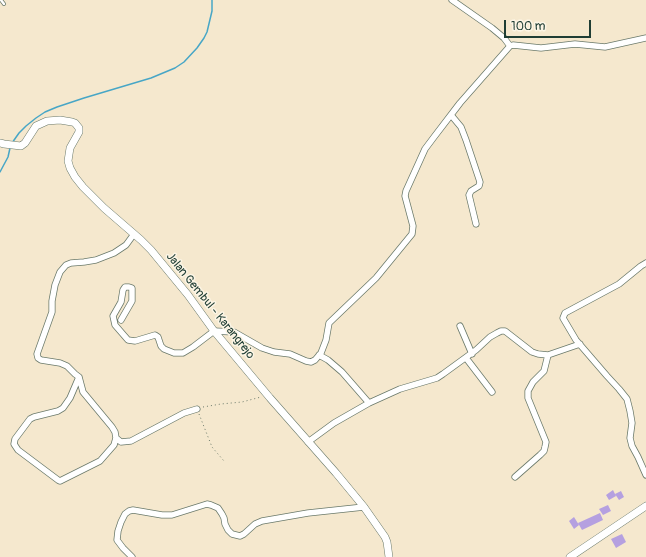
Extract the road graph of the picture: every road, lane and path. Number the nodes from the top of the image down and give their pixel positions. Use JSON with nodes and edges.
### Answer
{"nodes":[{"id":1,"x":1,"y":0,"type":"edge"},
{"id":2,"x":452,"y":0,"type":"edge"},
{"id":3,"x":4,"y":4,"type":"dead end"},
{"id":4,"x":646,"y":38,"type":"edge"},
{"id":5,"x":510,"y":46,"type":"junction"},
{"id":6,"x":451,"y":115,"type":"junction"},
{"id":7,"x":2,"y":144,"type":"edge"},
{"id":8,"x":476,"y":224,"type":"dead end"},
{"id":9,"x":134,"y":234,"type":"junction"},
{"id":10,"x":646,"y":262,"type":"edge"},
{"id":11,"x":121,"y":320,"type":"dead end"},
{"id":12,"x":460,"y":326,"type":"dead end"},
{"id":13,"x":214,"y":331,"type":"junction"},
{"id":14,"x":580,"y":344,"type":"junction"},
{"id":15,"x":472,"y":354,"type":"junction"},
{"id":16,"x":319,"y":355,"type":"junction"},
{"id":17,"x":548,"y":356,"type":"junction"},
{"id":18,"x":466,"y":358,"type":"junction"},
{"id":19,"x":79,"y":377,"type":"junction"},
{"id":20,"x":492,"y":392,"type":"dead end"},
{"id":21,"x":270,"y":398,"type":"junction"},
{"id":22,"x":369,"y":403,"type":"junction"},
{"id":23,"x":197,"y":409,"type":"junction"},
{"id":24,"x":116,"y":438,"type":"junction"},
{"id":25,"x":308,"y":442,"type":"junction"},
{"id":26,"x":224,"y":461,"type":"dead end"},
{"id":27,"x":646,"y":475,"type":"edge"},
{"id":28,"x":515,"y":477,"type":"dead end"},
{"id":29,"x":646,"y":506,"type":"edge"},
{"id":30,"x":364,"y":507,"type":"junction"},
{"id":31,"x":132,"y":557,"type":"edge"},
{"id":32,"x":389,"y":557,"type":"edge"},
{"id":33,"x":570,"y":557,"type":"edge"}],
"edges":[{"from":1,"to":3,"type":"lane"},
{"from":2,"to":5,"type":"street"},
{"from":4,"to":5,"type":"street"},
{"from":5,"to":6,"type":"street"},
{"from":6,"to":8,"type":"street"},
{"from":6,"to":16,"type":"street"},
{"from":7,"to":9,"type":"street","name":"Jalan Gembul - Karangrejo"},
{"from":9,"to":13,"type":"street","name":"Jalan Gembul - Karangrejo"},
{"from":9,"to":19,"type":"street"},
{"from":10,"to":14,"type":"street"},
{"from":11,"to":13,"type":"street"},
{"from":12,"to":15,"type":"street"},
{"from":13,"to":16,"type":"street"},
{"from":13,"to":21,"type":"street","name":"Jalan Gembul - Karangrejo"},
{"from":14,"to":17,"type":"street"},
{"from":14,"to":27,"type":"street"},
{"from":15,"to":17,"type":"street"},
{"from":15,"to":18,"type":"street"},
{"from":16,"to":22,"type":"street"},
{"from":17,"to":28,"type":"street"},
{"from":18,"to":20,"type":"street"},
{"from":18,"to":22,"type":"street"},
{"from":19,"to":24,"type":"street"},
{"from":19,"to":24,"type":"street"},
{"from":21,"to":23,"type":"path"},
{"from":21,"to":25,"type":"street","name":"Jalan Gembul - Karangrejo"},
{"from":22,"to":25,"type":"street"},
{"from":23,"to":24,"type":"street"},
{"from":23,"to":26,"type":"path"},
{"from":25,"to":30,"type":"street","name":"Jalan Gembul - Karangrejo"},
{"from":29,"to":33,"type":"street"},
{"from":30,"to":31,"type":"street"},
{"from":30,"to":32,"type":"street","name":"Jalan Gembul - Karangrejo"}]}
